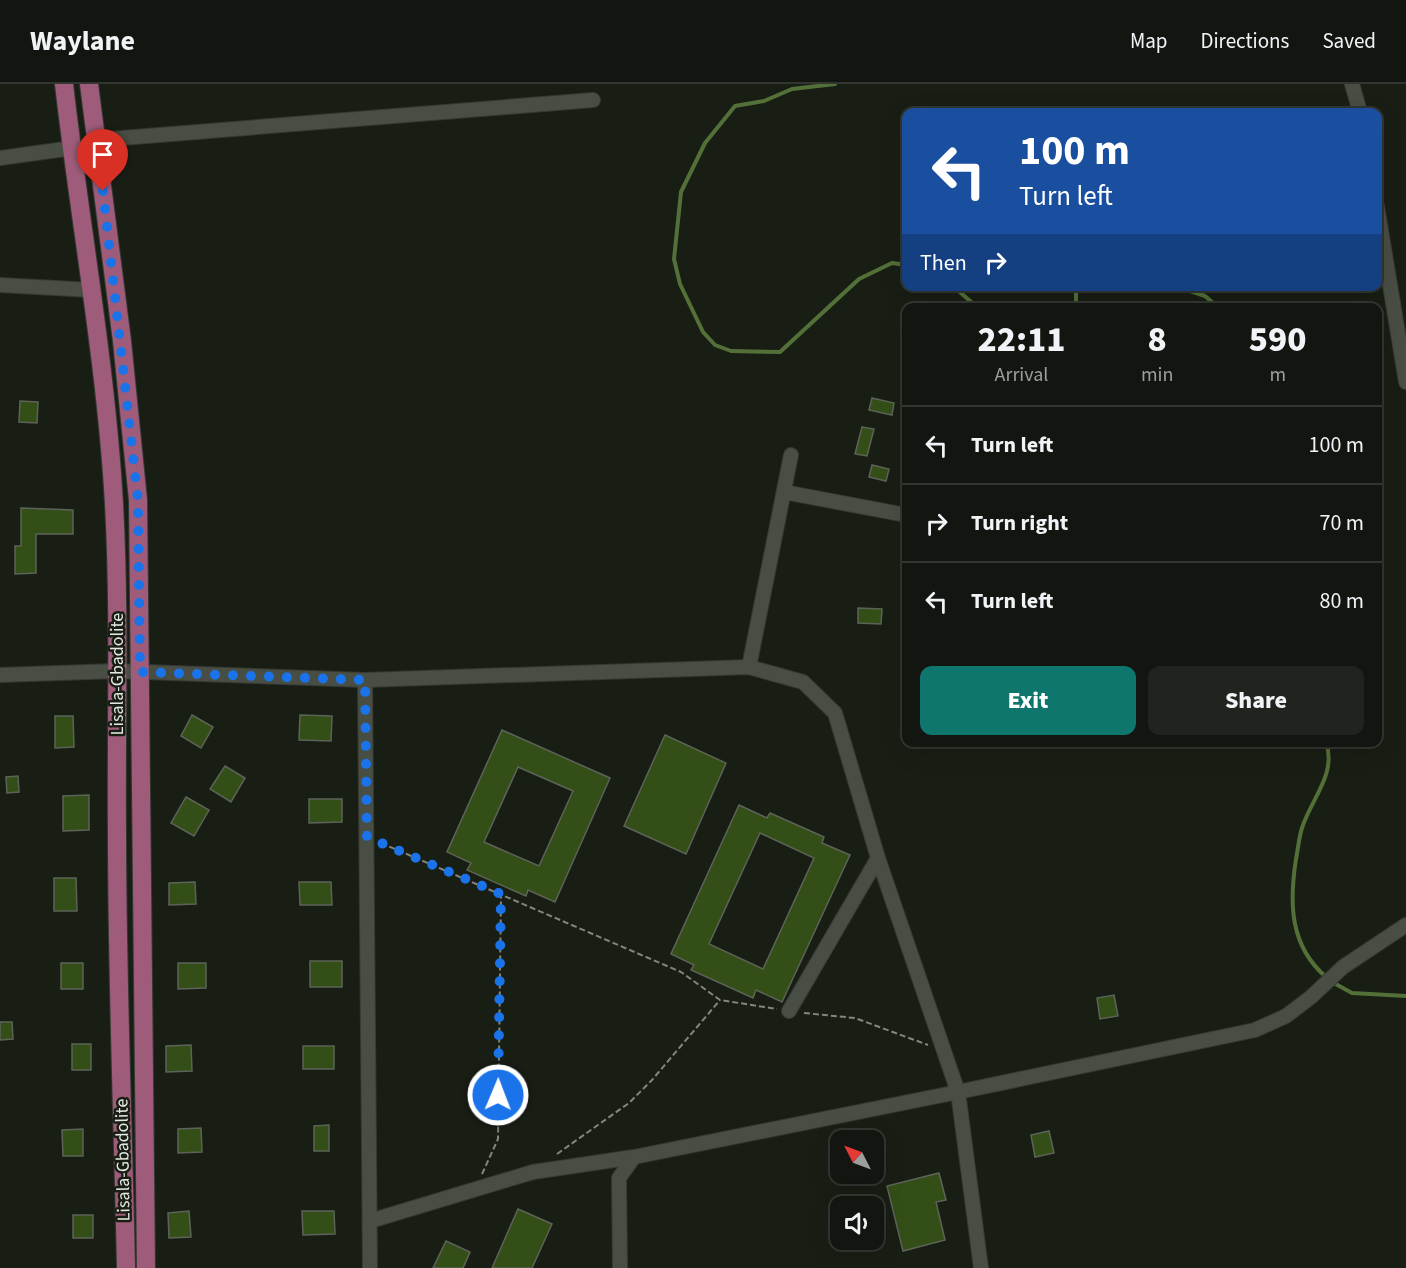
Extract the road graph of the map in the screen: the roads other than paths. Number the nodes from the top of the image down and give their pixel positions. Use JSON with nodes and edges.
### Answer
{"nodes":[{"id":1,"x":64,"y":84,"type":"edge"},
{"id":2,"x":90,"y":84,"type":"edge"},
{"id":3,"x":1352,"y":84,"type":"edge"},
{"id":4,"x":593,"y":100,"type":"dead end"},
{"id":5,"x":1359,"y":108,"type":"edge"},
{"id":6,"x":97,"y":140,"type":"junction"},
{"id":7,"x":72,"y":148,"type":"junction"},
{"id":8,"x":0,"y":158,"type":"edge"},
{"id":9,"x":103,"y":191,"type":"junction"},
{"id":10,"x":78,"y":197,"type":"junction"},
{"id":11,"x":1382,"y":236,"type":"edge"},
{"id":12,"x":0,"y":285,"type":"edge"},
{"id":13,"x":92,"y":290,"type":"junction"},
{"id":14,"x":1406,"y":382,"type":"edge"},
{"id":15,"x":791,"y":454,"type":"dead end"},
{"id":16,"x":784,"y":492,"type":"junction"},
{"id":17,"x":902,"y":514,"type":"edge"},
{"id":18,"x":749,"y":667,"type":"junction"},
{"id":19,"x":117,"y":671,"type":"junction"},
{"id":20,"x":140,"y":672,"type":"junction"},
{"id":21,"x":0,"y":675,"type":"edge"},
{"id":22,"x":365,"y":680,"type":"junction"},
{"id":23,"x":878,"y":858,"type":"junction"},
{"id":24,"x":1406,"y":925,"type":"edge"},
{"id":25,"x":789,"y":1011,"type":"road end"},
{"id":26,"x":958,"y":1092,"type":"junction"},
{"id":27,"x":634,"y":1157,"type":"junction"},
{"id":28,"x":370,"y":1221,"type":"junction"},
{"id":29,"x":126,"y":1268,"type":"edge"},
{"id":30,"x":146,"y":1268,"type":"edge"},
{"id":31,"x":370,"y":1268,"type":"edge"},
{"id":32,"x":620,"y":1268,"type":"edge"},
{"id":33,"x":981,"y":1268,"type":"edge"}],
"edges":[{"from":1,"to":7,"type":"main road","name":"Lisala-Gbadolite"},
{"from":2,"to":6,"type":"main road","name":"Lisala-Gbadolite"},
{"from":3,"to":5,"type":"street"},
{"from":4,"to":6,"type":"street"},
{"from":6,"to":9,"type":"main road","name":"Lisala-Gbadolite"},
{"from":7,"to":8,"type":"street"},
{"from":7,"to":10,"type":"main road","name":"Lisala-Gbadolite"},
{"from":9,"to":10,"type":"main road"},
{"from":9,"to":20,"type":"main road","name":"Lisala-Gbadolite"},
{"from":10,"to":13,"type":"main road","name":"Lisala-Gbadolite"},
{"from":11,"to":14,"type":"street"},
{"from":12,"to":13,"type":"street"},
{"from":13,"to":19,"type":"main road","name":"Lisala-Gbadolite"},
{"from":15,"to":16,"type":"street"},
{"from":16,"to":17,"type":"street"},
{"from":16,"to":18,"type":"street"},
{"from":18,"to":22,"type":"street"},
{"from":18,"to":23,"type":"street"},
{"from":19,"to":20,"type":"street"},
{"from":19,"to":21,"type":"street"},
{"from":19,"to":29,"type":"main road","name":"Lisala-Gbadolite"},
{"from":20,"to":22,"type":"street"},
{"from":20,"to":30,"type":"main road","name":"Lisala-Gbadolite"},
{"from":22,"to":28,"type":"street"},
{"from":23,"to":25,"type":"street"},
{"from":23,"to":26,"type":"street"},
{"from":24,"to":26,"type":"street"},
{"from":26,"to":27,"type":"street"},
{"from":26,"to":33,"type":"street"},
{"from":27,"to":28,"type":"street"},
{"from":27,"to":32,"type":"street"},
{"from":28,"to":31,"type":"street"}]}
